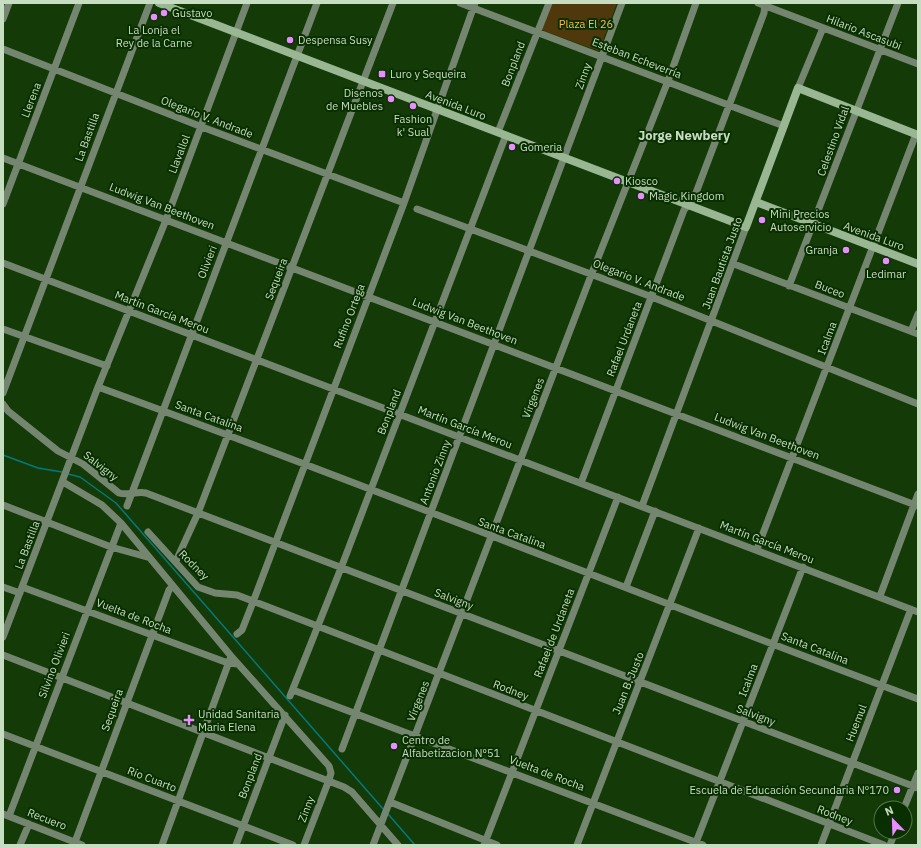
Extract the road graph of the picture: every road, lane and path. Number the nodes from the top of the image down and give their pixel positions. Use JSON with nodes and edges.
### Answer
{"nodes":[{"id":1,"x":9,"y":3,"type":"edge"},
{"id":2,"x":80,"y":3,"type":"edge"},
{"id":3,"x":150,"y":3,"type":"edge"},
{"id":4,"x":159,"y":3,"type":"edge"},
{"id":5,"x":247,"y":3,"type":"edge"},
{"id":6,"x":317,"y":3,"type":"edge"},
{"id":7,"x":393,"y":3,"type":"edge"},
{"id":8,"x":460,"y":3,"type":"edge"},
{"id":9,"x":549,"y":3,"type":"edge"},
{"id":10,"x":622,"y":3,"type":"edge"},
{"id":11,"x":696,"y":3,"type":"edge"},
{"id":12,"x":898,"y":3,"type":"edge"},
{"id":13,"x":763,"y":4,"type":"edge"},
{"id":14,"x":474,"y":6,"type":"edge"},
{"id":15,"x":3,"y":19,"type":"edge"},
{"id":16,"x":823,"y":28,"type":"junction"},
{"id":17,"x":537,"y":32,"type":"junction"},
{"id":18,"x":236,"y":33,"type":"junction"},
{"id":19,"x":3,"y":49,"type":"edge"},
{"id":20,"x":880,"y":49,"type":"junction"},
{"id":21,"x":297,"y":56,"type":"junction"},
{"id":22,"x":602,"y":57,"type":"junction"},
{"id":23,"x":918,"y":64,"type":"edge"},
{"id":24,"x":54,"y":70,"type":"junction"},
{"id":25,"x":363,"y":81,"type":"junction"},
{"id":26,"x":668,"y":81,"type":"junction"},
{"id":27,"x":798,"y":88,"type":"junction"},
{"id":28,"x":115,"y":93,"type":"junction"},
{"id":29,"x":729,"y":104,"type":"junction"},
{"id":30,"x":437,"y":109,"type":"junction"},
{"id":31,"x":856,"y":110,"type":"junction"},
{"id":32,"x":784,"y":126,"type":"junction"},
{"id":33,"x":202,"y":127,"type":"junction"},
{"id":34,"x":502,"y":134,"type":"junction"},
{"id":35,"x":917,"y":135,"type":"edge"},
{"id":36,"x":262,"y":149,"type":"junction"},
{"id":37,"x":566,"y":157,"type":"junction"},
{"id":38,"x":3,"y":158,"type":"edge"},
{"id":39,"x":18,"y":164,"type":"junction"},
{"id":40,"x":326,"y":175,"type":"junction"},
{"id":41,"x":629,"y":181,"type":"junction"},
{"id":42,"x":81,"y":187,"type":"junction"},
{"id":43,"x":756,"y":202,"type":"junction"},
{"id":44,"x":404,"y":203,"type":"junction"},
{"id":45,"x":3,"y":204,"type":"edge"},
{"id":46,"x":689,"y":204,"type":"junction"},
{"id":47,"x":417,"y":209,"type":"dead end"},
{"id":48,"x":166,"y":220,"type":"junction"},
{"id":49,"x":814,"y":225,"type":"junction"},
{"id":50,"x":746,"y":227,"type":"junction"},
{"id":51,"x":470,"y":229,"type":"junction"},
{"id":52,"x":226,"y":243,"type":"junction"},
{"id":53,"x":874,"y":248,"type":"junction"},
{"id":54,"x":530,"y":250,"type":"junction"},
{"id":55,"x":3,"y":263,"type":"edge"},
{"id":56,"x":734,"y":264,"type":"junction"},
{"id":57,"x":918,"y":264,"type":"edge"},
{"id":58,"x":292,"y":269,"type":"junction"},
{"id":59,"x":592,"y":274,"type":"junction"},
{"id":60,"x":46,"y":279,"type":"junction"},
{"id":61,"x":790,"y":286,"type":"junction"},
{"id":62,"x":368,"y":297,"type":"junction"},
{"id":63,"x":652,"y":297,"type":"junction"},
{"id":64,"x":850,"y":308,"type":"junction"},
{"id":65,"x":130,"y":312,"type":"junction"},
{"id":66,"x":918,"y":314,"type":"edge"},
{"id":67,"x":713,"y":321,"type":"junction"},
{"id":68,"x":436,"y":322,"type":"junction"},
{"id":69,"x":3,"y":329,"type":"edge"},
{"id":70,"x":914,"y":333,"type":"edge"},
{"id":71,"x":191,"y":335,"type":"junction"},
{"id":72,"x":24,"y":336,"type":"junction"},
{"id":73,"x":495,"y":344,"type":"junction"},
{"id":74,"x":256,"y":360,"type":"junction"},
{"id":75,"x":106,"y":366,"type":"junction"},
{"id":76,"x":556,"y":368,"type":"junction"},
{"id":77,"x":827,"y":368,"type":"junction"},
{"id":78,"x":98,"y":387,"type":"junction"},
{"id":79,"x":334,"y":389,"type":"junction"},
{"id":80,"x":616,"y":391,"type":"junction"},
{"id":81,"x":3,"y":393,"type":"edge"},
{"id":82,"x":3,"y":404,"type":"edge"},
{"id":83,"x":918,"y":404,"type":"edge"},
{"id":84,"x":163,"y":411,"type":"junction"},
{"id":85,"x":401,"y":414,"type":"junction"},
{"id":86,"x":678,"y":414,"type":"junction"},
{"id":87,"x":228,"y":434,"type":"junction"},
{"id":88,"x":460,"y":437,"type":"junction"},
{"id":89,"x":71,"y":457,"type":"junction"},
{"id":90,"x":793,"y":457,"type":"junction"},
{"id":91,"x":521,"y":460,"type":"junction"},
{"id":92,"x":305,"y":464,"type":"junction"},
{"id":93,"x":63,"y":482,"type":"junction"},
{"id":94,"x":581,"y":483,"type":"junction"},
{"id":95,"x":371,"y":490,"type":"junction"},
{"id":96,"x":132,"y":493,"type":"junction"},
{"id":97,"x":918,"y":494,"type":"edge"},
{"id":98,"x":618,"y":497,"type":"junction"},
{"id":99,"x":3,"y":505,"type":"edge"},
{"id":100,"x":916,"y":505,"type":"edge"},
{"id":101,"x":127,"y":506,"type":"dead end"},
{"id":102,"x":642,"y":506,"type":"junction"},
{"id":103,"x":655,"y":511,"type":"junction"},
{"id":104,"x":198,"y":513,"type":"junction"},
{"id":105,"x":431,"y":514,"type":"junction"},
{"id":106,"x":48,"y":522,"type":"junction"},
{"id":107,"x":121,"y":523,"type":"junction"},
{"id":108,"x":699,"y":528,"type":"junction"},
{"id":109,"x":148,"y":532,"type":"dead end"},
{"id":110,"x":492,"y":537,"type":"junction"},
{"id":111,"x":275,"y":542,"type":"junction"},
{"id":112,"x":111,"y":547,"type":"junction"},
{"id":113,"x":757,"y":549,"type":"junction"},
{"id":114,"x":147,"y":557,"type":"junction"},
{"id":115,"x":176,"y":561,"type":"junction"},
{"id":116,"x":803,"y":567,"type":"junction"},
{"id":117,"x":341,"y":568,"type":"junction"},
{"id":118,"x":590,"y":573,"type":"junction"},
{"id":119,"x":173,"y":586,"type":"junction"},
{"id":120,"x":3,"y":587,"type":"edge"},
{"id":121,"x":626,"y":587,"type":"junction"},
{"id":122,"x":21,"y":590,"type":"junction"},
{"id":123,"x":402,"y":591,"type":"junction"},
{"id":124,"x":880,"y":596,"type":"junction"},
{"id":125,"x":253,"y":602,"type":"junction"},
{"id":126,"x":671,"y":605,"type":"junction"},
{"id":127,"x":87,"y":610,"type":"junction"},
{"id":128,"x":915,"y":611,"type":"edge"},
{"id":129,"x":462,"y":614,"type":"junction"},
{"id":130,"x":318,"y":628,"type":"junction"},
{"id":131,"x":237,"y":634,"type":"dead end"},
{"id":132,"x":152,"y":635,"type":"junction"},
{"id":133,"x":3,"y":637,"type":"edge"},
{"id":134,"x":774,"y":644,"type":"junction"},
{"id":135,"x":378,"y":651,"type":"junction"},
{"id":136,"x":559,"y":651,"type":"junction"},
{"id":137,"x":3,"y":655,"type":"edge"},
{"id":138,"x":231,"y":656,"type":"junction"},
{"id":139,"x":228,"y":663,"type":"junction"},
{"id":140,"x":238,"y":664,"type":"junction"},
{"id":141,"x":440,"y":675,"type":"junction"},
{"id":142,"x":62,"y":678,"type":"junction"},
{"id":143,"x":640,"y":683,"type":"junction"},
{"id":144,"x":882,"y":685,"type":"junction"},
{"id":145,"x":292,"y":693,"type":"joint"},
{"id":146,"x":918,"y":699,"type":"edge"},
{"id":147,"x":127,"y":702,"type":"junction"},
{"id":148,"x":356,"y":712,"type":"junction"},
{"id":149,"x":536,"y":712,"type":"junction"},
{"id":150,"x":285,"y":715,"type":"junction"},
{"id":151,"x":744,"y":722,"type":"junction"},
{"id":152,"x":202,"y":732,"type":"junction"},
{"id":153,"x":3,"y":734,"type":"edge"},
{"id":154,"x":416,"y":736,"type":"junction"},
{"id":155,"x":616,"y":742,"type":"junction"},
{"id":156,"x":34,"y":746,"type":"junction"},
{"id":157,"x":342,"y":749,"type":"dead end"},
{"id":158,"x":269,"y":757,"type":"junction"},
{"id":159,"x":852,"y":764,"type":"junction"},
{"id":160,"x":101,"y":771,"type":"junction"},
{"id":161,"x":512,"y":772,"type":"junction"},
{"id":162,"x":918,"y":773,"type":"edge"},
{"id":163,"x":329,"y":780,"type":"junction"},
{"id":164,"x":720,"y":782,"type":"junction"},
{"id":165,"x":915,"y":787,"type":"edge"},
{"id":166,"x":908,"y":800,"type":"edge"},
{"id":167,"x":178,"y":801,"type":"junction"},
{"id":168,"x":390,"y":802,"type":"junction"},
{"id":169,"x":592,"y":802,"type":"junction"},
{"id":170,"x":6,"y":815,"type":"edge"},
{"id":171,"x":29,"y":824,"type":"junction"},
{"id":172,"x":829,"y":824,"type":"junction"},
{"id":173,"x":244,"y":825,"type":"junction"},
{"id":174,"x":380,"y":825,"type":"junction"},
{"id":175,"x":75,"y":842,"type":"junction"},
{"id":176,"x":485,"y":843,"type":"edge"},
{"id":177,"x":698,"y":844,"type":"edge"},
{"id":178,"x":20,"y":845,"type":"edge"},
{"id":179,"x":82,"y":845,"type":"edge"},
{"id":180,"x":162,"y":845,"type":"edge"},
{"id":181,"x":236,"y":845,"type":"edge"},
{"id":182,"x":293,"y":845,"type":"edge"},
{"id":183,"x":304,"y":845,"type":"edge"},
{"id":184,"x":374,"y":845,"type":"edge"},
{"id":185,"x":398,"y":845,"type":"edge"},
{"id":186,"x":497,"y":845,"type":"edge"},
{"id":187,"x":576,"y":845,"type":"edge"},
{"id":188,"x":821,"y":845,"type":"edge"},
{"id":189,"x":884,"y":845,"type":"edge"}],
"edges":[{"from":1,"to":15,"type":"street"},
{"from":2,"to":24,"type":"street","name":"Llerena"},
{"from":3,"to":28,"type":"street","name":"La Bastilla"},
{"from":4,"to":18,"type":"street","name":"Avenida Luro"},
{"from":5,"to":18,"type":"street","name":"Llavallol"},
{"from":6,"to":21,"type":"street","name":"Olivieri"},
{"from":7,"to":25,"type":"street","name":"Sequeira"},
{"from":8,"to":14,"type":"street","name":"Esteban Echeverría"},
{"from":9,"to":17,"type":"street","name":"Bonpland"},
{"from":10,"to":22,"type":"street","name":"Zinny"},
{"from":11,"to":26,"type":"street","name":"Vírgenes"},
{"from":12,"to":20,"type":"street","name":"Celestino Vidal"},
{"from":13,"to":16,"type":"street","name":"Hilario Ascasubi"},
{"from":13,"to":29,"type":"street","name":"Rafael Urdaneta"},
{"from":14,"to":17,"type":"street","name":"Esteban Echeverría"},
{"from":14,"to":30,"type":"street","name":"Rufino Ortega"},
{"from":16,"to":20,"type":"street","name":"Hilario Ascasubi"},
{"from":16,"to":27,"type":"street","name":"Juan Bautista Justo"},
{"from":17,"to":22,"type":"street","name":"Esteban Echeverría"},
{"from":17,"to":34,"type":"street","name":"Bonpland"},
{"from":18,"to":21,"type":"street","name":"Avenida Luro"},
{"from":18,"to":33,"type":"street","name":"Llavallol"},
{"from":19,"to":24,"type":"street","name":"Olegario V. Andrade"},
{"from":20,"to":23,"type":"street","name":"Hilario Ascasubi"},
{"from":20,"to":31,"type":"street","name":"Celestino Vidal"},
{"from":21,"to":25,"type":"street","name":"Avenida Luro"},
{"from":21,"to":36,"type":"street","name":"Olivieri"},
{"from":22,"to":26,"type":"street","name":"Esteban Echeverría"},
{"from":22,"to":37,"type":"street","name":"Zinny"},
{"from":24,"to":28,"type":"street","name":"Olegario V. Andrade"},
{"from":24,"to":39,"type":"street","name":"Llerena"},
{"from":25,"to":30,"type":"street","name":"Avenida Luro"},
{"from":25,"to":40,"type":"street","name":"Sequeira"},
{"from":26,"to":29,"type":"street","name":"Esteban Echeverría"},
{"from":26,"to":41,"type":"street","name":"Vírgenes"},
{"from":27,"to":31,"type":"street"},
{"from":27,"to":32,"type":"street","name":"Juan Bautista Justo"},
{"from":28,"to":33,"type":"street","name":"Olegario V. Andrade"},
{"from":28,"to":42,"type":"street","name":"La Bastilla"},
{"from":29,"to":32,"type":"street","name":"Esteban Echeverría"},
{"from":29,"to":46,"type":"street","name":"Rafael Urdaneta"},
{"from":30,"to":34,"type":"street","name":"Avenida Luro"},
{"from":30,"to":44,"type":"street","name":"Rufino Ortega"},
{"from":31,"to":35,"type":"street"},
{"from":31,"to":49,"type":"street","name":"Celestino Vidal"},
{"from":32,"to":43,"type":"street","name":"Juan Bautista Justo"},
{"from":33,"to":36,"type":"street","name":"Olegario V. Andrade"},
{"from":33,"to":48,"type":"street","name":"Llavallol"},
{"from":34,"to":37,"type":"street","name":"Avenida Luro"},
{"from":34,"to":51,"type":"street","name":"Bonpland"},
{"from":35,"to":53,"type":"street","name":"Icalma"},
{"from":36,"to":40,"type":"street","name":"Olegario V. Andrade"},
{"from":36,"to":52,"type":"street","name":"Olivieri"},
{"from":37,"to":41,"type":"street","name":"Avenida Luro"},
{"from":37,"to":54,"type":"street","name":"Antonio Zinny"},
{"from":38,"to":39,"type":"street","name":"Ludwig Van Beethoven"},
{"from":39,"to":42,"type":"street","name":"Ludwig Van Beethoven"},
{"from":39,"to":45,"type":"street","name":"Llerena"},
{"from":40,"to":44,"type":"street","name":"Olegario V. Andrade"},
{"from":40,"to":58,"type":"street","name":"Sequeira"},
{"from":41,"to":46,"type":"street","name":"Avenida Luro"},
{"from":41,"to":59,"type":"street","name":"Vírgenes"},
{"from":42,"to":48,"type":"street","name":"Ludwig Van Beethoven"},
{"from":42,"to":60,"type":"street","name":"La Bastilla"},
{"from":43,"to":49,"type":"street","name":"Avenida Luro"},
{"from":43,"to":50,"type":"street","name":"Juan Bautista Justo"},
{"from":44,"to":62,"type":"street","name":"Rufino Ortega"},
{"from":46,"to":50,"type":"street","name":"Avenida Luro"},
{"from":46,"to":63,"type":"street","name":"Rafael Urdaneta"},
{"from":47,"to":51,"type":"street","name":"Olegario V. Andrade"},
{"from":48,"to":52,"type":"street","name":"Ludwig Van Beethoven"},
{"from":48,"to":65,"type":"street","name":"Llavallol"},
{"from":49,"to":53,"type":"street","name":"Avenida Luro"},
{"from":49,"to":61,"type":"street","name":"Celestino Vidal"},
{"from":50,"to":56,"type":"street","name":"Juan Bautista Justo"},
{"from":51,"to":54,"type":"street","name":"Olegario V. Andrade"},
{"from":51,"to":68,"type":"street","name":"Bonpland"},
{"from":52,"to":58,"type":"street","name":"Ludwig Van Beethoven"},
{"from":52,"to":71,"type":"street","name":"Olivieri"},
{"from":53,"to":57,"type":"street","name":"Avenida Luro"},
{"from":53,"to":64,"type":"street","name":"Icalma"},
{"from":54,"to":59,"type":"street","name":"Olegario V. Andrade"},
{"from":54,"to":73,"type":"street","name":"Antonio Zinny"},
{"from":55,"to":60,"type":"street","name":"Martín García Merou"},
{"from":56,"to":61,"type":"street","name":"Buceo"},
{"from":56,"to":67,"type":"street","name":"Juan Bautista Justo"},
{"from":58,"to":62,"type":"street","name":"Ludwig Van Beethoven"},
{"from":58,"to":74,"type":"street","name":"Sequeira"},
{"from":59,"to":63,"type":"street","name":"Olegario V. Andrade"},
{"from":59,"to":76,"type":"street","name":"Vírgenes"},
{"from":60,"to":65,"type":"street","name":"Martín García Merou"},
{"from":60,"to":72,"type":"street","name":"La Bastilla"},
{"from":61,"to":64,"type":"street","name":"Buceo"},
{"from":62,"to":68,"type":"street","name":"Ludwig Van Beethoven"},
{"from":62,"to":79,"type":"street","name":"Rufino Ortega"},
{"from":63,"to":67,"type":"street","name":"Olegario V. Andrade"},
{"from":63,"to":80,"type":"street","name":"Rafael Urdaneta"},
{"from":64,"to":70,"type":"street","name":"Buceo"},
{"from":64,"to":77,"type":"street","name":"Icalma"},
{"from":65,"to":71,"type":"street","name":"Martín García Merou"},
{"from":65,"to":75,"type":"street"},
{"from":66,"to":70,"type":"street"},
{"from":67,"to":77,"type":"street","name":"Olegario V. Andrade"},
{"from":67,"to":86,"type":"street","name":"Juan Bautista Justo"},
{"from":68,"to":73,"type":"street","name":"Ludwig Van Beethoven"},
{"from":68,"to":85,"type":"street","name":"Bonpland"},
{"from":69,"to":72,"type":"street"},
{"from":71,"to":74,"type":"street","name":"Martín García Merou"},
{"from":71,"to":84,"type":"street","name":"Olivieri"},
{"from":72,"to":75,"type":"street"},
{"from":72,"to":81,"type":"street","name":"La Bastilla"},
{"from":73,"to":76,"type":"street","name":"Ludwig Van Beethoven"},
{"from":73,"to":88,"type":"street","name":"Antonio Zinny"},
{"from":74,"to":79,"type":"street","name":"Martín García Merou"},
{"from":74,"to":87,"type":"street","name":"Sequeira"},
{"from":75,"to":78,"type":"street"},
{"from":76,"to":80,"type":"street","name":"Ludwig Van Beethoven"},
{"from":76,"to":91,"type":"street","name":"Vírgenes"},
{"from":77,"to":83,"type":"street","name":"Olegario V. Andrade"},
{"from":77,"to":90,"type":"street","name":"Icalma"},
{"from":78,"to":84,"type":"street","name":"Santa Catalina"},
{"from":78,"to":89,"type":"street"},
{"from":79,"to":85,"type":"street","name":"Martín García Merou"},
{"from":79,"to":92,"type":"street","name":"Rufino Ortega"},
{"from":80,"to":86,"type":"street","name":"Ludwig Van Beethoven"},
{"from":80,"to":94,"type":"street","name":"Rafael Urdaneta"},
{"from":82,"to":89,"type":"street","name":"Salvigny"},
{"from":84,"to":87,"type":"street","name":"Santa Catalina"},
{"from":84,"to":96,"type":"street","name":"Olivieri"},
{"from":85,"to":88,"type":"street","name":"Martín García Merou"},
{"from":85,"to":95,"type":"street","name":"Bonpland"},
{"from":86,"to":90,"type":"street","name":"Ludwig Van Beethoven"},
{"from":86,"to":102,"type":"street","name":"Juan Bautista Justo"},
{"from":87,"to":92,"type":"street","name":"Santa Catalina"},
{"from":87,"to":104,"type":"street","name":"Sequeira"},
{"from":88,"to":91,"type":"street","name":"Martín García Merou"},
{"from":88,"to":105,"type":"street","name":"Antonio Zinny"},
{"from":89,"to":93,"type":"street","name":"La Bastilla"},
{"from":89,"to":96,"type":"street","name":"Salvigny"},
{"from":90,"to":100,"type":"street","name":"Ludwig Van Beethoven"},
{"from":90,"to":113,"type":"street","name":"Icalma"},
{"from":91,"to":94,"type":"street","name":"Martín García Merou"},
{"from":91,"to":110,"type":"street","name":"Vírgenes"},
{"from":92,"to":95,"type":"street","name":"Santa Catalina"},
{"from":92,"to":111,"type":"street","name":"Rufino Ortega"},
{"from":93,"to":106,"type":"street","name":"La Bastilla"},
{"from":93,"to":107,"type":"street"},
{"from":94,"to":98,"type":"street","name":"Martín García Merou"},
{"from":95,"to":105,"type":"street","name":"Santa Catalina"},
{"from":95,"to":117,"type":"street","name":"Bonpland"},
{"from":96,"to":101,"type":"street","name":"Olivieri"},
{"from":96,"to":104,"type":"street","name":"Salvigny"},
{"from":97,"to":100,"type":"street"},
{"from":98,"to":102,"type":"street","name":"Martín García Merou"},
{"from":98,"to":118,"type":"street","name":"Rafael de Urdaneta"},
{"from":99,"to":106,"type":"street"},
{"from":100,"to":124,"type":"street"},
{"from":102,"to":103,"type":"street","name":"Martín García Merou"},
{"from":103,"to":108,"type":"street","name":"Martín García Merou"},
{"from":103,"to":121,"type":"street"},
{"from":104,"to":111,"type":"street","name":"Salvigny"},
{"from":104,"to":115,"type":"street","name":"Sequeira"},
{"from":105,"to":110,"type":"street","name":"Santa Catalina"},
{"from":105,"to":123,"type":"street","name":"Antonio Zinny"},
{"from":106,"to":112,"type":"street"},
{"from":106,"to":122,"type":"street","name":"La Bastilla"},
{"from":107,"to":112,"type":"street","name":"Silvino Olivieri"},
{"from":107,"to":114,"type":"street"},
{"from":108,"to":113,"type":"street","name":"Martín García Merou"},
{"from":108,"to":126,"type":"street","name":"Juan B. Justo"},
{"from":109,"to":115,"type":"street","name":"Rodney"},
{"from":110,"to":118,"type":"street","name":"Santa Catalina"},
{"from":110,"to":129,"type":"street","name":"Vírgenes"},
{"from":111,"to":117,"type":"street","name":"Salvigny"},
{"from":111,"to":125,"type":"street","name":"Rufino Ortega"},
{"from":112,"to":114,"type":"street"},
{"from":112,"to":127,"type":"street","name":"Silvino Olivieri"},
{"from":113,"to":116,"type":"street","name":"Martín García Merou"},
{"from":114,"to":119,"type":"street"},
{"from":115,"to":125,"type":"street","name":"Rodney"},
{"from":116,"to":124,"type":"street","name":"Martín García Merou"},
{"from":116,"to":134,"type":"street","name":"Icalma"},
{"from":117,"to":123,"type":"street","name":"Salvigny"},
{"from":117,"to":130,"type":"street","name":"Bonpland"},
{"from":118,"to":121,"type":"street","name":"Santa Catalina"},
{"from":118,"to":136,"type":"street","name":"Rafael de Urdaneta"},
{"from":119,"to":132,"type":"street","name":"Sequeira"},
{"from":119,"to":138,"type":"street"},
{"from":120,"to":122,"type":"street","name":"Vuelta de Rocha"},
{"from":121,"to":126,"type":"street","name":"Santa Catalina"},
{"from":122,"to":127,"type":"street","name":"Vuelta de Rocha"},
{"from":122,"to":133,"type":"street","name":"La Bastilla"},
{"from":123,"to":129,"type":"street","name":"Salvigny"},
{"from":123,"to":135,"type":"street","name":"Antonio Zinny"},
{"from":124,"to":128,"type":"street","name":"Martín García Merou"},
{"from":125,"to":130,"type":"street","name":"Rodney"},
{"from":125,"to":131,"type":"street","name":"Rufino Ortega"},
{"from":126,"to":134,"type":"street","name":"Santa Catalina"},
{"from":126,"to":143,"type":"street","name":"Juan B. Justo"},
{"from":127,"to":132,"type":"street","name":"Vuelta de Rocha"},
{"from":127,"to":142,"type":"street","name":"Silvino Olivieri"},
{"from":128,"to":144,"type":"street","name":"Huemul"},
{"from":129,"to":136,"type":"street","name":"Salvigny"},
{"from":129,"to":141,"type":"street","name":"Vírgenes"},
{"from":130,"to":135,"type":"street","name":"Rodney"},
{"from":130,"to":145,"type":"street","name":"Bonpland"},
{"from":132,"to":139,"type":"street","name":"Vuelta de Rocha"},
{"from":132,"to":147,"type":"street","name":"Sequeira"},
{"from":134,"to":144,"type":"street","name":"Santa Catalina"},
{"from":134,"to":151,"type":"street","name":"Icalma"},
{"from":135,"to":141,"type":"street","name":"Rodney"},
{"from":135,"to":148,"type":"street","name":"Antonio Zinny"},
{"from":136,"to":143,"type":"street","name":"Salvigny"},
{"from":136,"to":149,"type":"street","name":"Rafael de Urdaneta"},
{"from":137,"to":142,"type":"street"},
{"from":138,"to":139,"type":"street"},
{"from":138,"to":140,"type":"street"},
{"from":139,"to":140,"type":"street","name":"Vuelta de Rocha"},
{"from":139,"to":152,"type":"street"},
{"from":140,"to":150,"type":"street"},
{"from":141,"to":149,"type":"street","name":"Rodney"},
{"from":141,"to":154,"type":"street","name":"Vírgenes"},
{"from":142,"to":147,"type":"street"},
{"from":142,"to":156,"type":"street","name":"Silvino Olivieri"},
{"from":143,"to":151,"type":"street","name":"Salvigny"},
{"from":143,"to":155,"type":"street","name":"Juan B. Justo"},
{"from":144,"to":146,"type":"street","name":"Santa Catalina"},
{"from":144,"to":159,"type":"street","name":"Huemul"},
{"from":145,"to":148,"type":"street","name":"Vuelta de Rocha"},
{"from":147,"to":152,"type":"street"},
{"from":147,"to":160,"type":"street","name":"Sequeira"},
{"from":148,"to":154,"type":"street","name":"Vuelta de Rocha"},
{"from":148,"to":157,"type":"street","name":"Antonio Zinny"},
{"from":149,"to":155,"type":"street","name":"Rodney"},
{"from":149,"to":161,"type":"street","name":"Rafael de Urdaneta"},
{"from":150,"to":158,"type":"street","name":"Bonpland"},
{"from":150,"to":163,"type":"street"},
{"from":151,"to":159,"type":"street","name":"Salvigny"},
{"from":151,"to":164,"type":"street","name":"Icalma"},
{"from":152,"to":158,"type":"street"},
{"from":152,"to":167,"type":"street"},
{"from":153,"to":156,"type":"street","name":"Río Cuarto"},
{"from":154,"to":161,"type":"street","name":"Vuelta de Rocha"},
{"from":154,"to":168,"type":"street","name":"Vírgenes"},
{"from":155,"to":164,"type":"street","name":"Rodney"},
{"from":155,"to":169,"type":"street","name":"Juan B. Justo"},
{"from":156,"to":160,"type":"street","name":"Río Cuarto"},
{"from":156,"to":170,"type":"street","name":"Silvino Olivieri"},
{"from":158,"to":163,"type":"street"},
{"from":158,"to":173,"type":"street","name":"Bonpland"},
{"from":159,"to":165,"type":"street","name":"Salvigny"},
{"from":159,"to":172,"type":"street","name":"Huemul"},
{"from":160,"to":167,"type":"street","name":"Río Cuarto"},
{"from":160,"to":175,"type":"street","name":"Sequeira"},
{"from":161,"to":169,"type":"street","name":"Vuelta de Rocha"},
{"from":161,"to":176,"type":"street","name":"Rafael de Urdaneta"},
{"from":162,"to":165,"type":"street"},
{"from":163,"to":174,"type":"street"},
{"from":163,"to":183,"type":"street","name":"Zinny"},
{"from":164,"to":172,"type":"street","name":"Rodney"},
{"from":164,"to":177,"type":"street","name":"Icalma"},
{"from":165,"to":166,"type":"street"},
{"from":167,"to":173,"type":"street","name":"Río Cuarto"},
{"from":167,"to":180,"type":"street"},
{"from":168,"to":174,"type":"street","name":"Vírgenes"},
{"from":168,"to":176,"type":"street"},
{"from":169,"to":177,"type":"street","name":"Vuelta de Rocha"},
{"from":169,"to":187,"type":"street","name":"Juan B. Justo"},
{"from":170,"to":171,"type":"street","name":"Recuero"},
{"from":171,"to":175,"type":"street","name":"Recuero"},
{"from":171,"to":178,"type":"street"},
{"from":172,"to":188,"type":"street","name":"Huemul"},
{"from":172,"to":189,"type":"street","name":"Rodney"},
{"from":173,"to":181,"type":"street","name":"Bonpland"},
{"from":173,"to":182,"type":"street","name":"Río Cuarto"},
{"from":174,"to":184,"type":"street"},
{"from":174,"to":185,"type":"street"},
{"from":175,"to":179,"type":"street","name":"Recuero"},
{"from":176,"to":186,"type":"street"}]}
